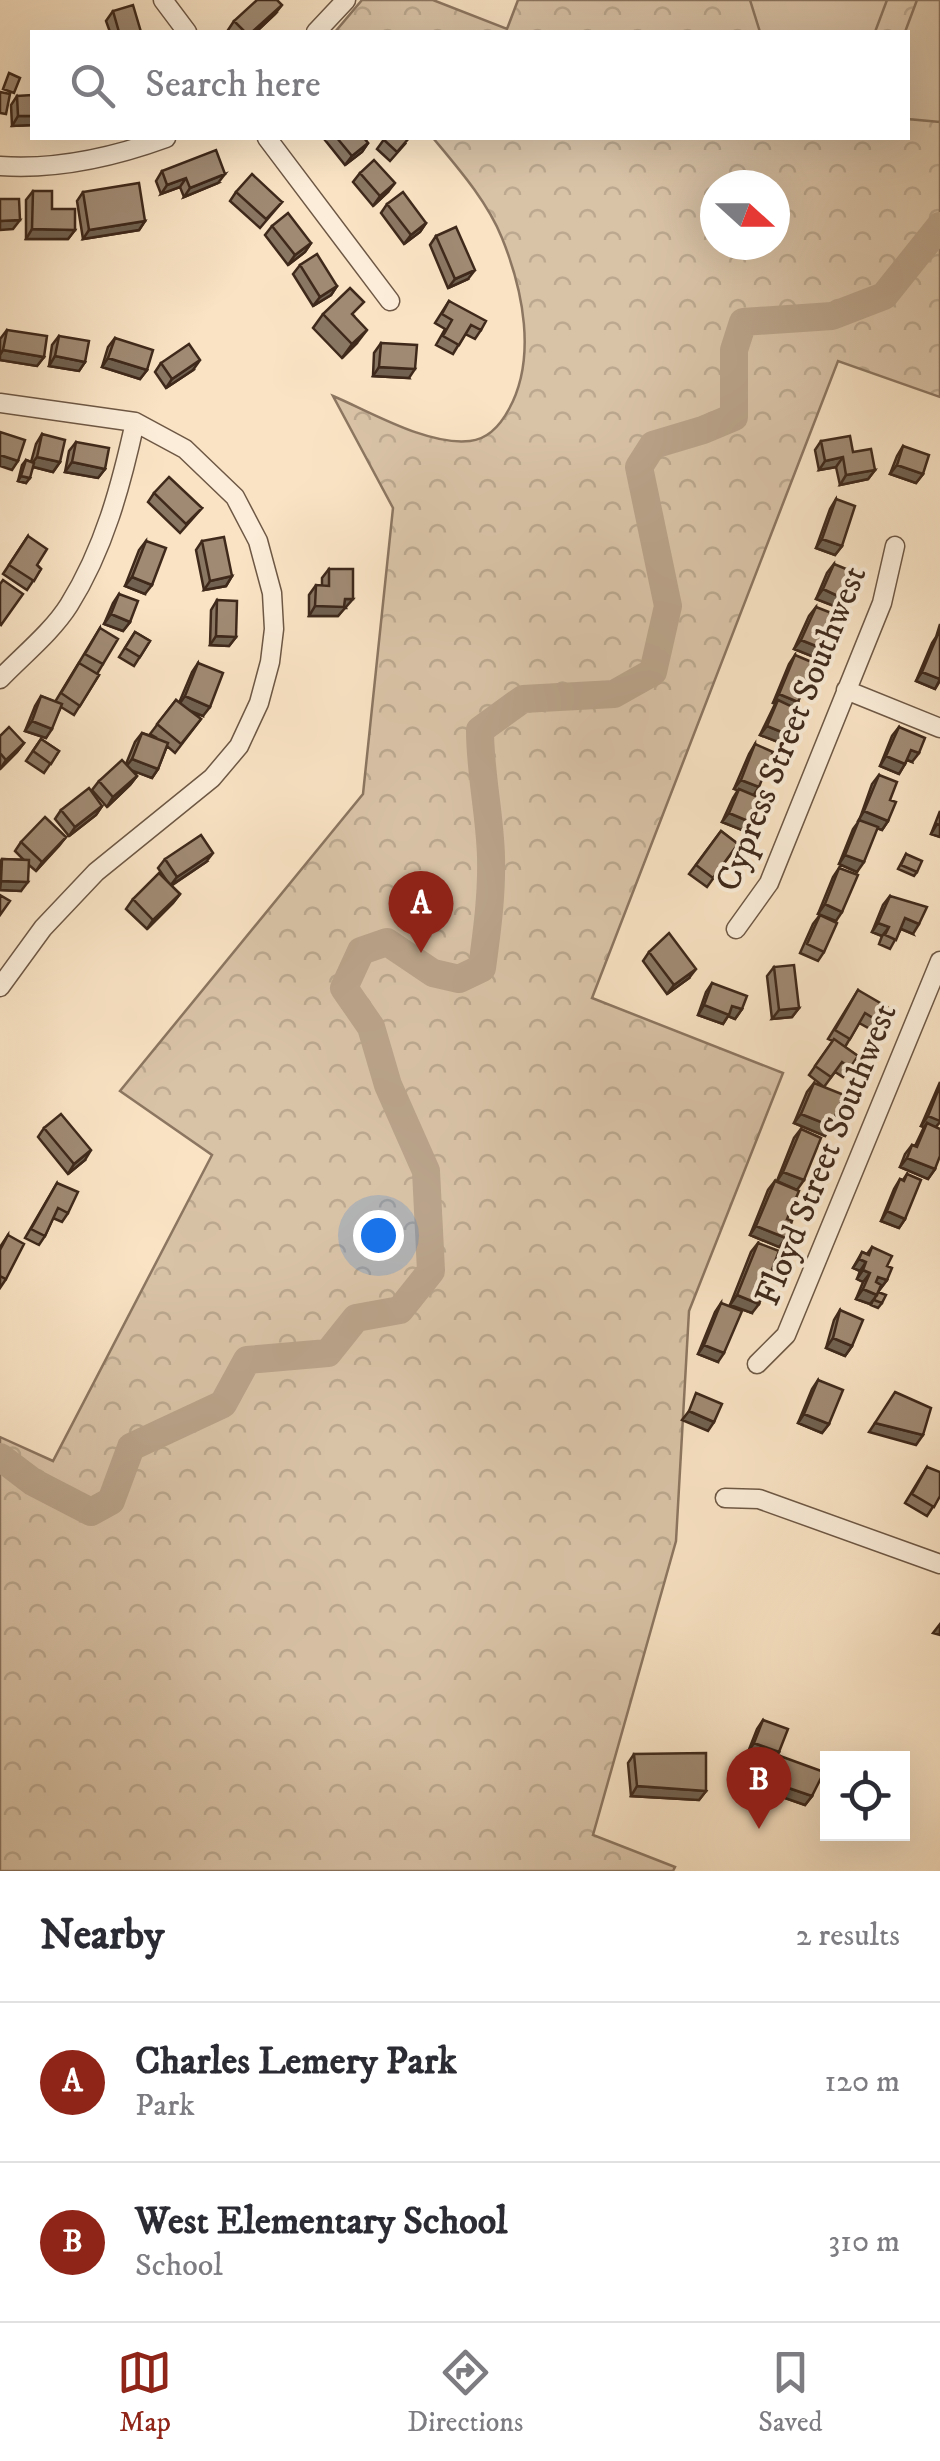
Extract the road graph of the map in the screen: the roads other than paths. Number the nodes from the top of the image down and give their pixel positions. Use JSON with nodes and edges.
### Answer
{"nodes":[{"id":1,"x":163,"y":0,"type":"edge"},
{"id":2,"x":346,"y":0,"type":"edge"},
{"id":3,"x":186,"y":30,"type":"edge"},
{"id":4,"x":318,"y":30,"type":"edge"},
{"id":5,"x":161,"y":140,"type":"edge"},
{"id":6,"x":269,"y":140,"type":"edge"},
{"id":7,"x":0,"y":166,"type":"edge"},
{"id":8,"x":390,"y":301,"type":"dead end"},
{"id":9,"x":0,"y":404,"type":"edge"},
{"id":10,"x":135,"y":422,"type":"junction"},
{"id":11,"x":895,"y":546,"type":"dead end"},
{"id":12,"x":0,"y":679,"type":"edge"},
{"id":13,"x":846,"y":690,"type":"junction"},
{"id":14,"x":940,"y":728,"type":"edge"},
{"id":15,"x":736,"y":929,"type":"dead end"},
{"id":16,"x":940,"y":961,"type":"edge"},
{"id":17,"x":0,"y":986,"type":"edge"},
{"id":18,"x":758,"y":1364,"type":"dead end"},
{"id":19,"x":725,"y":1498,"type":"dead end"},
{"id":20,"x":940,"y":1564,"type":"edge"}],
"edges":[{"from":1,"to":3,"type":"street"},
{"from":2,"to":4,"type":"street"},
{"from":5,"to":7,"type":"street"},
{"from":6,"to":8,"type":"street"},
{"from":9,"to":10,"type":"street"},
{"from":10,"to":12,"type":"street"},
{"from":10,"to":17,"type":"street"},
{"from":11,"to":13,"type":"street","name":"Cypress Street Southwest"},
{"from":13,"to":14,"type":"street"},
{"from":13,"to":15,"type":"street","name":"Cypress Street Southwest"},
{"from":16,"to":18,"type":"street","name":"Floyd Street Southwest"},
{"from":19,"to":20,"type":"street"}]}
